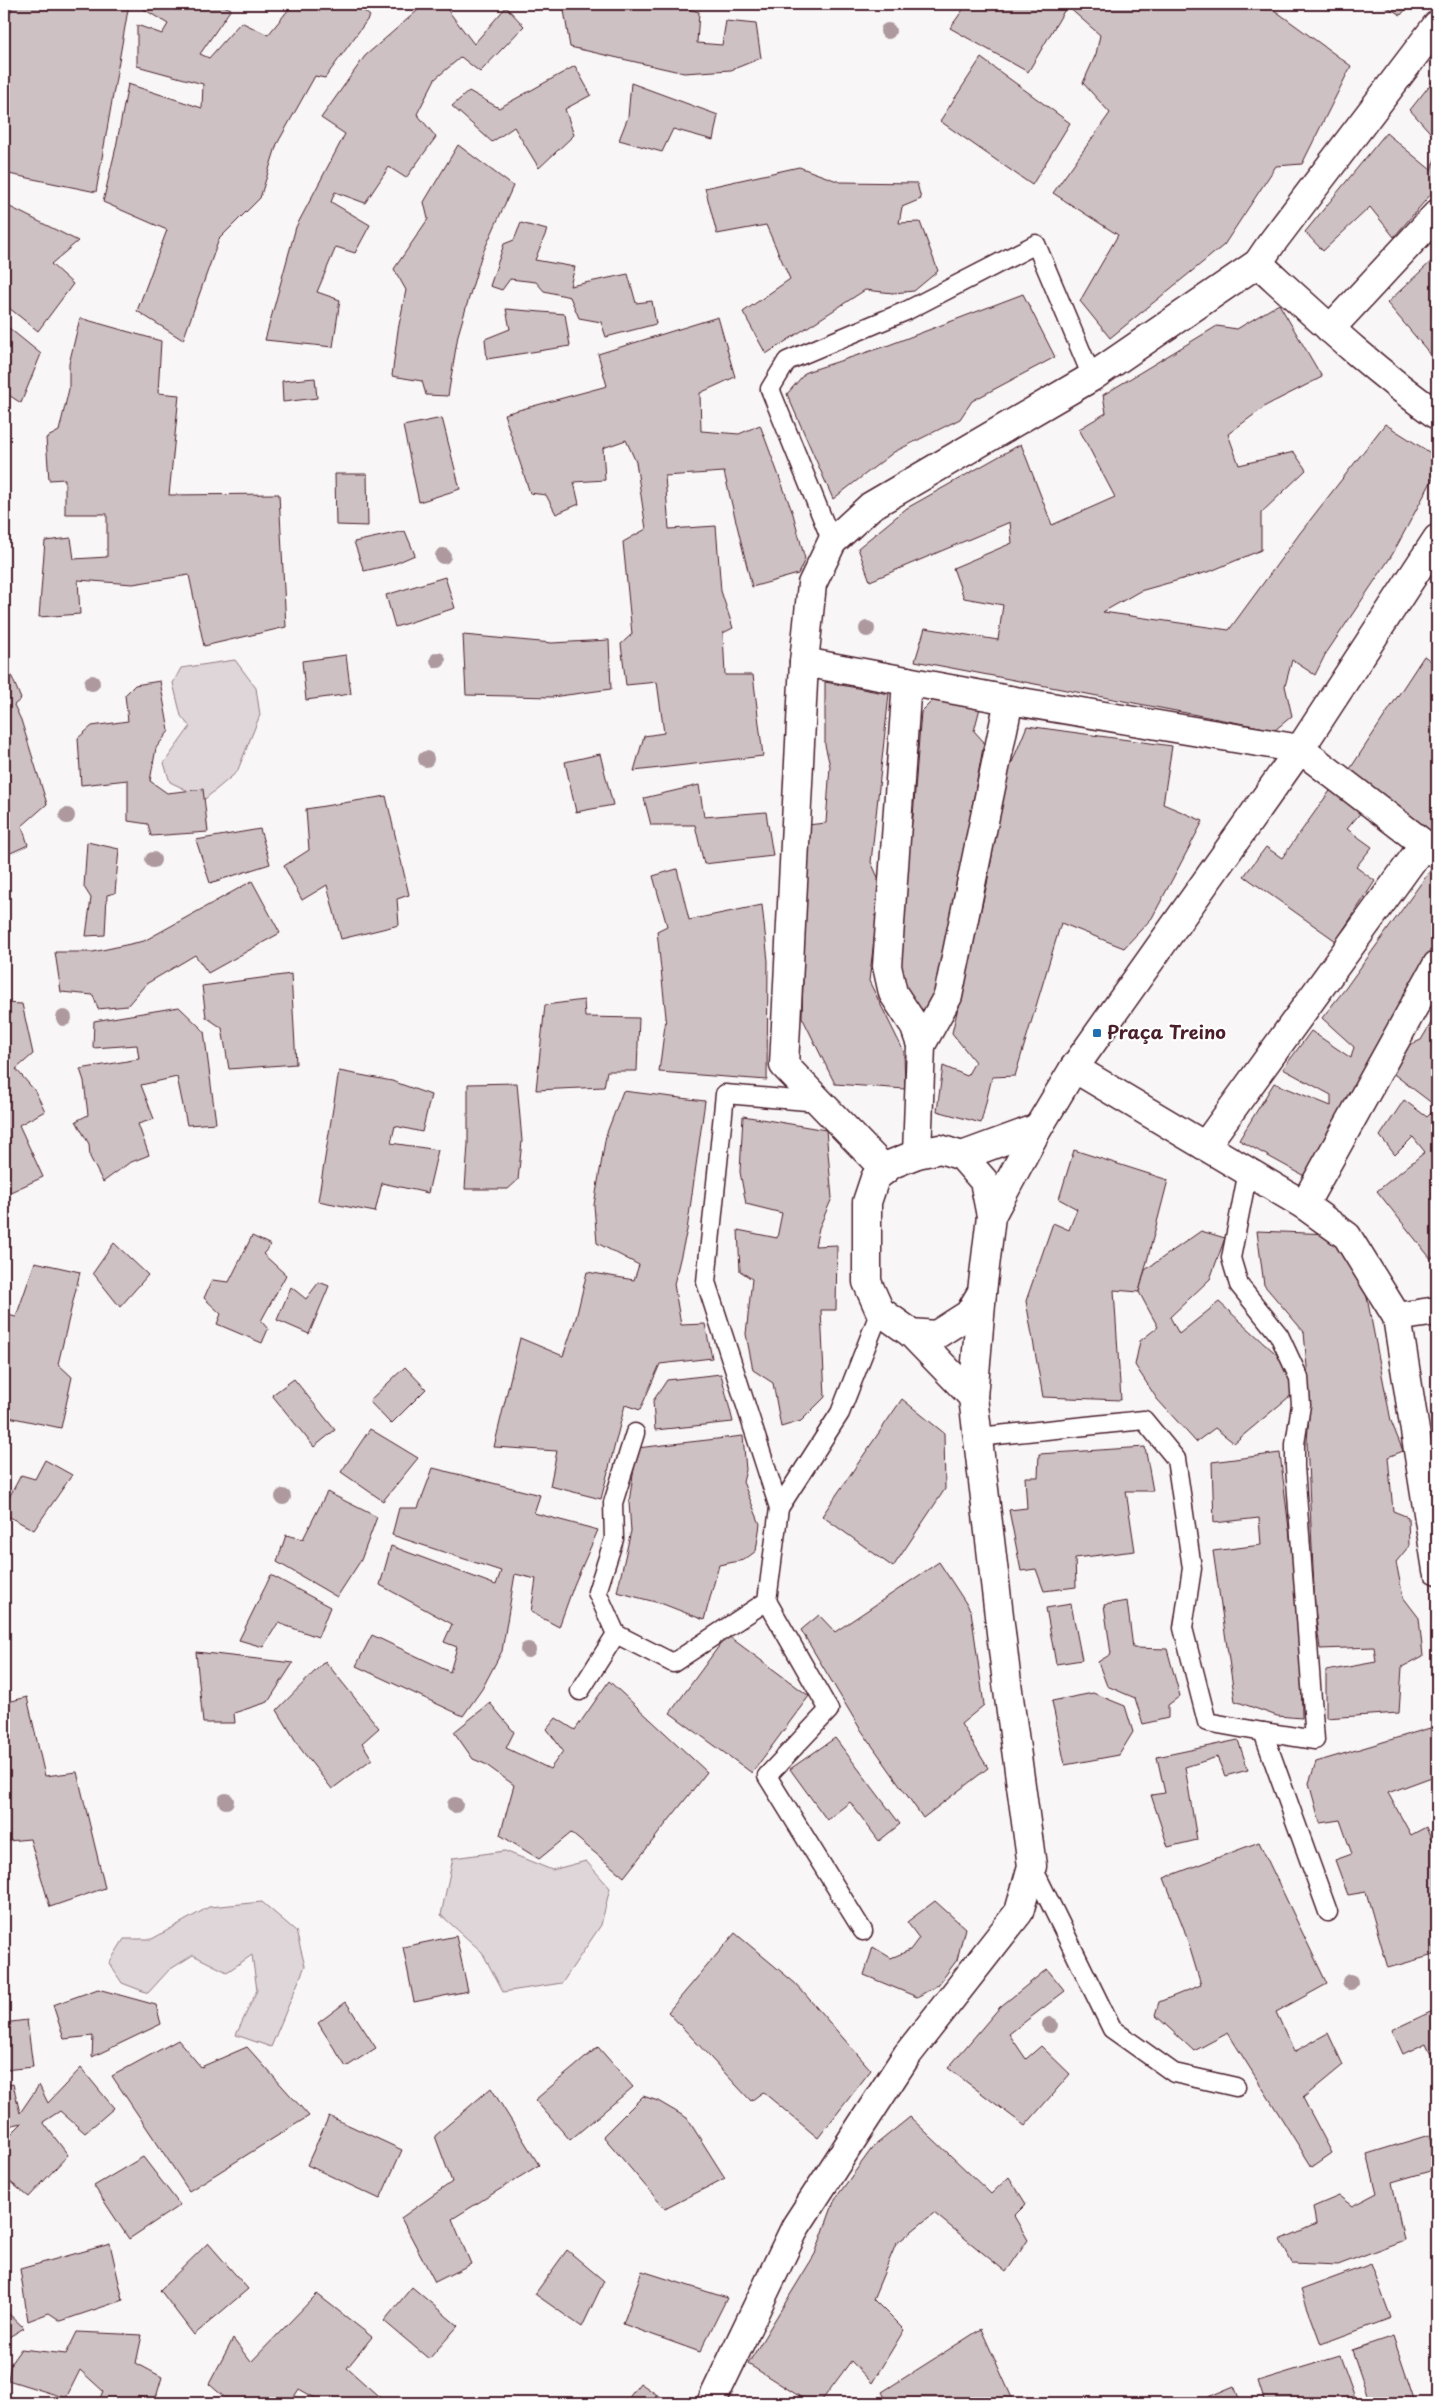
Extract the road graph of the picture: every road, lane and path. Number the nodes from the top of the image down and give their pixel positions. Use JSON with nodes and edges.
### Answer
{"nodes":[{"id":1,"x":1437,"y":25,"type":"edge"},
{"id":2,"x":1437,"y":214,"type":"edge"},
{"id":3,"x":1258,"y":263,"type":"junction"},
{"id":4,"x":1330,"y":329,"type":"junction"},
{"id":5,"x":1092,"y":377,"type":"junction"},
{"id":6,"x":1437,"y":415,"type":"edge"},
{"id":7,"x":1437,"y":538,"type":"edge"},
{"id":8,"x":832,"y":542,"type":"junction"},
{"id":9,"x":804,"y":662,"type":"junction"},
{"id":10,"x":907,"y":681,"type":"junction"},
{"id":11,"x":1010,"y":700,"type":"junction"},
{"id":12,"x":1300,"y":749,"type":"junction"},
{"id":13,"x":1431,"y":849,"type":"edge"},
{"id":14,"x":1437,"y":965,"type":"edge"},
{"id":15,"x":921,"y":1045,"type":"junction"},
{"id":16,"x":1074,"y":1068,"type":"junction"},
{"id":17,"x":819,"y":1102,"type":"junction"},
{"id":18,"x":1038,"y":1128,"type":"junction"},
{"id":19,"x":1205,"y":1146,"type":"junction"},
{"id":20,"x":917,"y":1154,"type":"junction"},
{"id":21,"x":962,"y":1156,"type":"junction"},
{"id":22,"x":885,"y":1170,"type":"junction"},
{"id":23,"x":1248,"y":1171,"type":"junction"},
{"id":24,"x":1304,"y":1205,"type":"junction"},
{"id":25,"x":991,"y":1216,"type":"junction"},
{"id":26,"x":982,"y":1292,"type":"junction"},
{"id":27,"x":1437,"y":1310,"type":"edge"},
{"id":28,"x":880,"y":1311,"type":"junction"},
{"id":29,"x":1397,"y":1317,"type":"junction"},
{"id":30,"x":911,"y":1333,"type":"junction"},
{"id":31,"x":974,"y":1396,"type":"junction"},
{"id":32,"x":635,"y":1433,"type":"dead end"},
{"id":33,"x":978,"y":1438,"type":"junction"},
{"id":34,"x":779,"y":1508,"type":"junction"},
{"id":35,"x":1437,"y":1570,"type":"edge"},
{"id":36,"x":767,"y":1602,"type":"junction"},
{"id":37,"x":616,"y":1634,"type":"junction"},
{"id":38,"x":580,"y":1692,"type":"dead end"},
{"id":39,"x":1263,"y":1732,"type":"junction"},
{"id":40,"x":1032,"y":1866,"type":"junction"},
{"id":41,"x":1328,"y":1912,"type":"dead end"},
{"id":42,"x":864,"y":1931,"type":"dead end"},
{"id":43,"x":1236,"y":2088,"type":"dead end"},
{"id":44,"x":711,"y":2403,"type":"edge"}],
"edges":[{"from":1,"to":3,"type":"street"},
{"from":2,"to":4,"type":"street"},
{"from":3,"to":4,"type":"street"},
{"from":3,"to":5,"type":"street"},
{"from":4,"to":6,"type":"street"},
{"from":5,"to":8,"type":"street"},
{"from":5,"to":8,"type":"lane"},
{"from":7,"to":12,"type":"street"},
{"from":8,"to":9,"type":"street"},
{"from":9,"to":10,"type":"street"},
{"from":9,"to":17,"type":"street"},
{"from":10,"to":11,"type":"street"},
{"from":10,"to":15,"type":"street"},
{"from":11,"to":12,"type":"street"},
{"from":11,"to":15,"type":"street"},
{"from":12,"to":13,"type":"street"},
{"from":12,"to":16,"type":"street"},
{"from":13,"to":19,"type":"street"},
{"from":14,"to":24,"type":"street"},
{"from":15,"to":20,"type":"street"},
{"from":16,"to":18,"type":"street"},
{"from":16,"to":19,"type":"street"},
{"from":17,"to":22,"type":"street"},
{"from":17,"to":34,"type":"lane"},
{"from":18,"to":21,"type":"street"},
{"from":18,"to":25,"type":"street"},
{"from":19,"to":23,"type":"street"},
{"from":20,"to":21,"type":"street"},
{"from":20,"to":22,"type":"street"},
{"from":21,"to":25,"type":"street"},
{"from":22,"to":28,"type":"street"},
{"from":23,"to":24,"type":"street"},
{"from":23,"to":39,"type":"lane"},
{"from":24,"to":29,"type":"street"},
{"from":25,"to":26,"type":"street"},
{"from":26,"to":30,"type":"street"},
{"from":26,"to":31,"type":"street"},
{"from":27,"to":29,"type":"street"},
{"from":28,"to":30,"type":"street"},
{"from":28,"to":34,"type":"lane"},
{"from":29,"to":35,"type":"street"},
{"from":30,"to":31,"type":"street"},
{"from":31,"to":33,"type":"street"},
{"from":32,"to":37,"type":"lane"},
{"from":33,"to":39,"type":"lane"},
{"from":33,"to":40,"type":"street"},
{"from":34,"to":36,"type":"lane"},
{"from":36,"to":37,"type":"lane"},
{"from":36,"to":42,"type":"lane"},
{"from":37,"to":38,"type":"lane"},
{"from":39,"to":41,"type":"lane"},
{"from":40,"to":43,"type":"lane"},
{"from":40,"to":44,"type":"street"}]}
